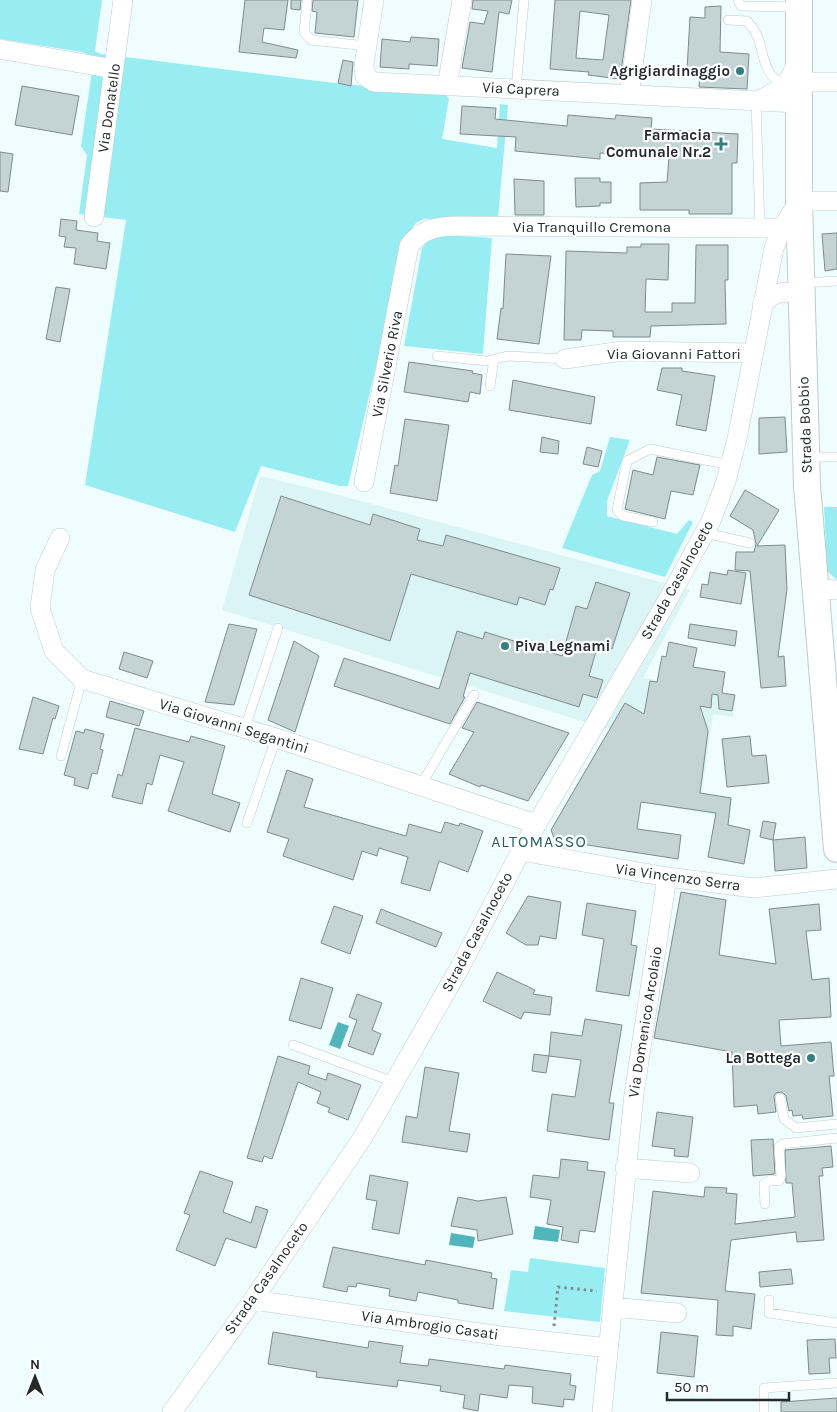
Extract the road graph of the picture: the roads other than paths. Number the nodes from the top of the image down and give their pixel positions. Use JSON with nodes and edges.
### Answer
{"nodes":[{"id":1,"x":123,"y":0,"type":"edge"},
{"id":2,"x":374,"y":0,"type":"edge"},
{"id":3,"x":462,"y":0,"type":"edge"},
{"id":4,"x":524,"y":0,"type":"edge"},
{"id":5,"x":642,"y":0,"type":"edge"},
{"id":6,"x":738,"y":0,"type":"edge"},
{"id":7,"x":307,"y":2,"type":"dead end"},
{"id":8,"x":799,"y":4,"type":"edge"},
{"id":9,"x":746,"y":6,"type":"junction"},
{"id":10,"x":728,"y":20,"type":"dead end"},
{"id":11,"x":747,"y":21,"type":"junction"},
{"id":12,"x":367,"y":46,"type":"junction"},
{"id":13,"x":0,"y":49,"type":"edge"},
{"id":14,"x":114,"y":68,"type":"junction"},
{"id":15,"x":837,"y":82,"type":"edge"},
{"id":16,"x":795,"y":83,"type":"junction"},
{"id":17,"x":447,"y":86,"type":"junction"},
{"id":18,"x":516,"y":89,"type":"junction"},
{"id":19,"x":629,"y":95,"type":"junction"},
{"id":20,"x":756,"y":101,"type":"junction"},
{"id":21,"x":837,"y":200,"type":"edge"},
{"id":22,"x":799,"y":201,"type":"junction"},
{"id":23,"x":94,"y":217,"type":"dead end"},
{"id":24,"x":760,"y":228,"type":"junction"},
{"id":25,"x":782,"y":228,"type":"junction"},
{"id":26,"x":409,"y":246,"type":"joint"},
{"id":27,"x":837,"y":281,"type":"edge"},
{"id":28,"x":766,"y":282,"type":"junction"},
{"id":29,"x":801,"y":282,"type":"junction"},
{"id":30,"x":762,"y":305,"type":"junction"},
{"id":31,"x":754,"y":353,"type":"junction"},
{"id":32,"x":438,"y":356,"type":"dead end"},
{"id":33,"x":494,"y":359,"type":"junction"},
{"id":34,"x":565,"y":359,"type":"joint"},
{"id":35,"x":490,"y":386,"type":"dead end"},
{"id":36,"x":806,"y":457,"type":"junction"},
{"id":37,"x":837,"y":457,"type":"edge"},
{"id":38,"x":730,"y":465,"type":"junction"},
{"id":39,"x":364,"y":482,"type":"dead end"},
{"id":40,"x":653,"y":522,"type":"dead end"},
{"id":41,"x":705,"y":533,"type":"junction"},
{"id":42,"x":60,"y":538,"type":"dead end"},
{"id":43,"x":750,"y":542,"type":"dead end"},
{"id":44,"x":826,"y":589,"type":"edge"},
{"id":45,"x":278,"y":628,"type":"dead end"},
{"id":46,"x":82,"y":679,"type":"junction"},
{"id":47,"x":474,"y":695,"type":"dead end"},
{"id":48,"x":831,"y":715,"type":"edge"},
{"id":49,"x":245,"y":728,"type":"junction"},
{"id":50,"x":276,"y":738,"type":"junction"},
{"id":51,"x":61,"y":756,"type":"dead end"},
{"id":52,"x":421,"y":785,"type":"junction"},
{"id":53,"x":836,"y":816,"type":"edge"},
{"id":54,"x":247,"y":823,"type":"dead end"},
{"id":55,"x":536,"y":824,"type":"junction"},
{"id":56,"x":837,"y":849,"type":"edge"},
{"id":57,"x":521,"y":851,"type":"junction"},
{"id":58,"x":667,"y":877,"type":"junction"},
{"id":59,"x":837,"y":879,"type":"edge"},
{"id":60,"x":293,"y":1045,"type":"dead end"},
{"id":61,"x":394,"y":1082,"type":"junction"},
{"id":62,"x":780,"y":1098,"type":"dead end"},
{"id":63,"x":837,"y":1124,"type":"edge"},
{"id":64,"x":837,"y":1138,"type":"edge"},
{"id":65,"x":625,"y":1168,"type":"junction"},
{"id":66,"x":690,"y":1174,"type":"dead end"},
{"id":67,"x":765,"y":1204,"type":"dead end"},
{"id":68,"x":252,"y":1300,"type":"junction"},
{"id":69,"x":612,"y":1300,"type":"junction"},
{"id":70,"x":769,"y":1300,"type":"dead end"},
{"id":71,"x":677,"y":1313,"type":"dead end"},
{"id":72,"x":837,"y":1323,"type":"edge"},
{"id":73,"x":608,"y":1348,"type":"junction"},
{"id":74,"x":837,"y":1383,"type":"edge"},
{"id":75,"x":172,"y":1412,"type":"edge"},
{"id":76,"x":602,"y":1412,"type":"edge"},
{"id":77,"x":764,"y":1412,"type":"edge"}],
"edges":[{"from":1,"to":14,"type":"street","name":"Via Donatello"},
{"from":2,"to":12,"type":"street","name":"Via Caprera"},
{"from":3,"to":17,"type":"street"},
{"from":4,"to":18,"type":"lane"},
{"from":5,"to":19,"type":"street"},
{"from":6,"to":9,"type":"lane"},
{"from":7,"to":12,"type":"lane"},
{"from":8,"to":9,"type":"lane"},
{"from":8,"to":16,"type":"main road","name":"Strada Bobbio"},
{"from":9,"to":11,"type":"lane"},
{"from":10,"to":11,"type":"lane"},
{"from":11,"to":16,"type":"lane"},
{"from":12,"to":17,"type":"street","name":"Via Caprera"},
{"from":13,"to":14,"type":"street"},
{"from":14,"to":23,"type":"street","name":"Via Donatello"},
{"from":15,"to":16,"type":"street","name":"Via Caprera"},
{"from":16,"to":20,"type":"street","name":"Via Caprera"},
{"from":16,"to":22,"type":"main road","name":"Strada Bobbio"},
{"from":17,"to":18,"type":"street","name":"Via Caprera"},
{"from":18,"to":19,"type":"street","name":"Via Caprera"},
{"from":19,"to":20,"type":"street","name":"Via Caprera"},
{"from":20,"to":24,"type":"lane"},
{"from":21,"to":22,"type":"street"},
{"from":22,"to":25,"type":"street","name":"Strada Casalnoceto"},
{"from":22,"to":29,"type":"main road","name":"Strada Bobbio"},
{"from":24,"to":25,"type":"street","name":"Via Tranquillo Cremona"},
{"from":24,"to":26,"type":"street","name":"Via Tranquillo Cremona"},
{"from":25,"to":28,"type":"street","name":"Strada Casalnoceto"},
{"from":26,"to":39,"type":"street","name":"Via Silverio Riva"},
{"from":27,"to":29,"type":"lane"},
{"from":28,"to":29,"type":"street"},
{"from":28,"to":30,"type":"street","name":"Strada Casalnoceto"},
{"from":29,"to":30,"type":"street"},
{"from":29,"to":36,"type":"main road","name":"Strada Bobbio"},
{"from":30,"to":31,"type":"street","name":"Strada Casalnoceto"},
{"from":31,"to":34,"type":"street","name":"Via Giovanni Fattori"},
{"from":31,"to":38,"type":"street","name":"Strada Casalnoceto"},
{"from":32,"to":33,"type":"lane"},
{"from":33,"to":34,"type":"lane"},
{"from":33,"to":35,"type":"lane"},
{"from":36,"to":37,"type":"lane"},
{"from":36,"to":44,"type":"main road","name":"Strada Bobbio"},
{"from":38,"to":40,"type":"lane"},
{"from":38,"to":41,"type":"street","name":"Strada Casalnoceto"},
{"from":41,"to":43,"type":"lane"},
{"from":41,"to":55,"type":"street","name":"Strada Casalnoceto"},
{"from":42,"to":46,"type":"street","name":"Via Giovanni Segantini"},
{"from":44,"to":48,"type":"main road","name":"Strada Bobbio"},
{"from":45,"to":49,"type":"lane"},
{"from":46,"to":49,"type":"street","name":"Via Giovanni Segantini"},
{"from":46,"to":51,"type":"lane"},
{"from":47,"to":52,"type":"lane"},
{"from":48,"to":53,"type":"main road","name":"Strada Bobbio"},
{"from":49,"to":50,"type":"street","name":"Via Giovanni Segantini"},
{"from":50,"to":52,"type":"street","name":"Via Giovanni Segantini"},
{"from":50,"to":54,"type":"lane"},
{"from":52,"to":55,"type":"street","name":"Via Giovanni Segantini"},
{"from":53,"to":56,"type":"main road","name":"Strada Bobbio"},
{"from":55,"to":57,"type":"street","name":"Strada Casalnoceto"},
{"from":57,"to":58,"type":"street","name":"Via Vincenzo Serra"},
{"from":57,"to":61,"type":"street","name":"Strada Casalnoceto"},
{"from":58,"to":59,"type":"street","name":"Via Vincenzo Serra"},
{"from":58,"to":65,"type":"street","name":"Via Domenico Arcolaio"},
{"from":60,"to":61,"type":"lane"},
{"from":61,"to":68,"type":"street","name":"Strada Casalnoceto"},
{"from":62,"to":63,"type":"lane"},
{"from":64,"to":67,"type":"lane"},
{"from":65,"to":66,"type":"street"},
{"from":65,"to":69,"type":"street","name":"Via Domenico Arcolaio"},
{"from":68,"to":73,"type":"street","name":"Via Ambrogio Casati"},
{"from":68,"to":75,"type":"street","name":"Strada Casalnoceto"},
{"from":69,"to":71,"type":"street"},
{"from":69,"to":73,"type":"street","name":"Via Domenico Arcolaio"},
{"from":70,"to":72,"type":"lane"},
{"from":73,"to":76,"type":"street","name":"Via Domenico Arcolaio"},
{"from":74,"to":77,"type":"lane"}]}
